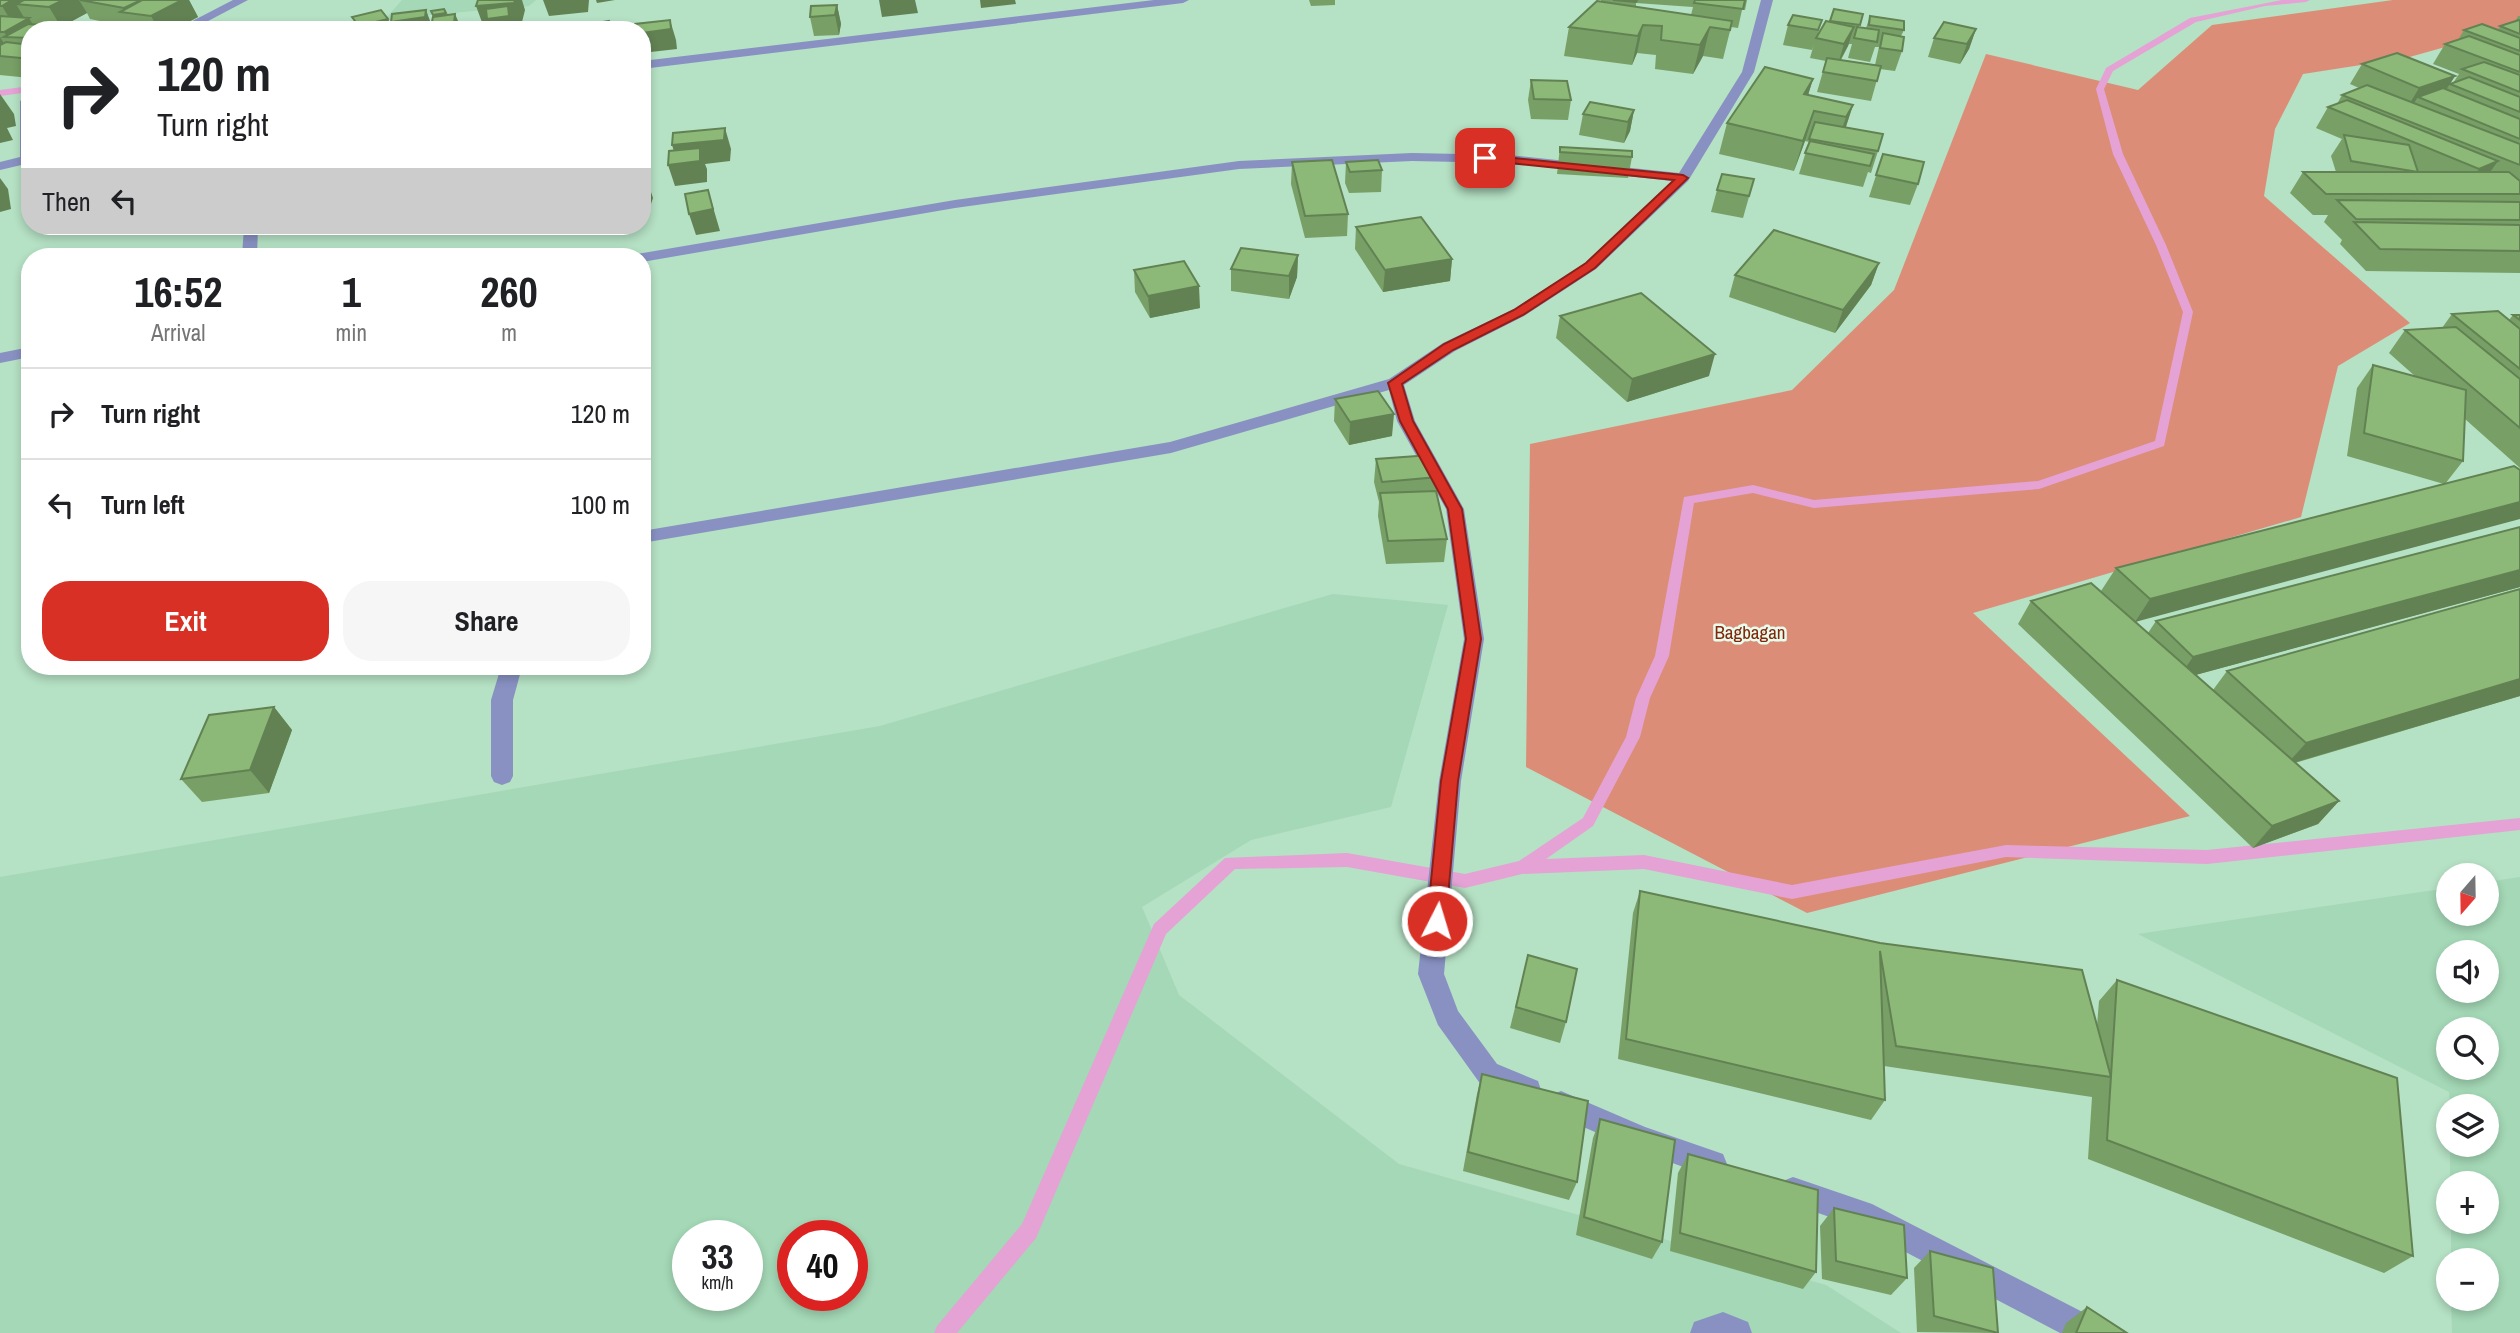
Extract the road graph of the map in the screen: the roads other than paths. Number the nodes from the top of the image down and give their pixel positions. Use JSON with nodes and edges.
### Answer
{"nodes":[{"id":1,"x":242,"y":0,"type":"edge"},
{"id":2,"x":1066,"y":0,"type":"edge"},
{"id":3,"x":1183,"y":0,"type":"edge"},
{"id":4,"x":1767,"y":0,"type":"edge"},
{"id":5,"x":1071,"y":13,"type":"junction"},
{"id":6,"x":199,"y":21,"type":"edge"},
{"id":7,"x":651,"y":64,"type":"edge"},
{"id":8,"x":21,"y":161,"type":"edge"},
{"id":9,"x":0,"y":166,"type":"edge"},
{"id":10,"x":1683,"y":178,"type":"junction"},
{"id":11,"x":651,"y":255,"type":"edge"},
{"id":12,"x":21,"y":354,"type":"edge"},
{"id":13,"x":0,"y":358,"type":"edge"},
{"id":14,"x":1395,"y":383,"type":"junction"},
{"id":15,"x":651,"y":535,"type":"edge"},
{"id":16,"x":509,"y":675,"type":"edge"},
{"id":17,"x":502,"y":776,"type":"dead end"},
{"id":18,"x":1733,"y":1170,"type":"edge"},
{"id":19,"x":1772,"y":1184,"type":"edge"},
{"id":20,"x":1705,"y":1333,"type":"edge"},
{"id":21,"x":1737,"y":1333,"type":"edge"},
{"id":22,"x":2091,"y":1333,"type":"edge"}],
"edges":[{"from":1,"to":6,"type":"street"},
{"from":2,"to":5,"type":"street"},
{"from":3,"to":5,"type":"street"},
{"from":4,"to":10,"type":"street"},
{"from":5,"to":7,"type":"street"},
{"from":8,"to":9,"type":"street"},
{"from":10,"to":11,"type":"street"},
{"from":10,"to":14,"type":"street"},
{"from":12,"to":13,"type":"street"},
{"from":14,"to":15,"type":"street"},
{"from":14,"to":18,"type":"street"},
{"from":16,"to":17,"type":"street"},
{"from":19,"to":22,"type":"street"},
{"from":20,"to":21,"type":"street"}]}
